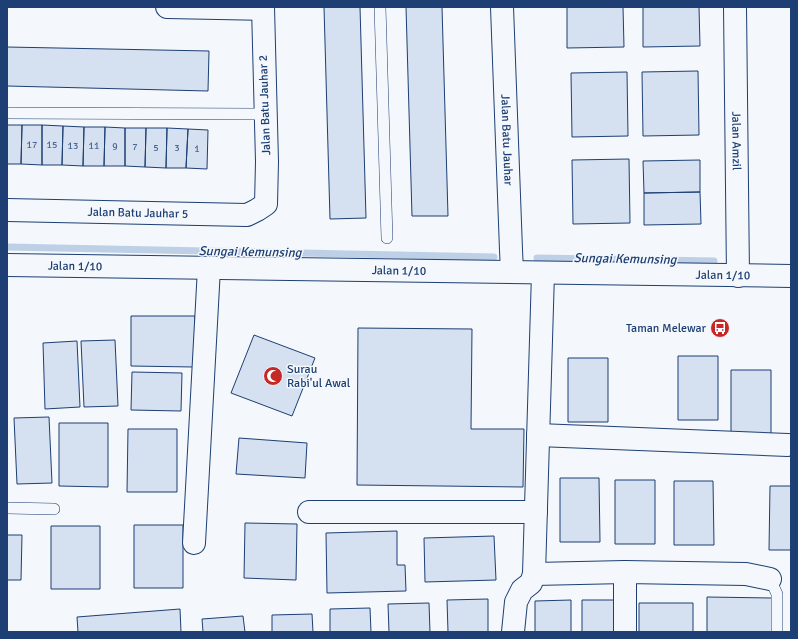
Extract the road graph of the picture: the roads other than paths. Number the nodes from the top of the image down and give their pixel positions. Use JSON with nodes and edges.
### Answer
{"nodes":[{"id":1,"x":167,"y":7,"type":"edge"},
{"id":2,"x":380,"y":7,"type":"edge"},
{"id":3,"x":502,"y":7,"type":"edge"},
{"id":4,"x":734,"y":7,"type":"edge"},
{"id":5,"x":263,"y":8,"type":"edge"},
{"id":6,"x":7,"y":113,"type":"edge"},
{"id":7,"x":266,"y":114,"type":"junction"},
{"id":8,"x":266,"y":204,"type":"joint"},
{"id":9,"x":7,"y":210,"type":"edge"},
{"id":10,"x":388,"y":238,"type":"dead end"},
{"id":11,"x":7,"y":265,"type":"edge"},
{"id":12,"x":209,"y":268,"type":"junction"},
{"id":13,"x":512,"y":272,"type":"junction"},
{"id":14,"x":543,"y":273,"type":"junction"},
{"id":15,"x":738,"y":276,"type":"junction"},
{"id":16,"x":791,"y":276,"type":"edge"},
{"id":17,"x":538,"y":435,"type":"junction"},
{"id":18,"x":788,"y":444,"type":"dead end"},
{"id":19,"x":7,"y":508,"type":"edge"},
{"id":20,"x":54,"y":509,"type":"dead end"},
{"id":21,"x":309,"y":512,"type":"dead end"},
{"id":22,"x":536,"y":512,"type":"junction"},
{"id":23,"x":194,"y":543,"type":"dead end"},
{"id":24,"x":625,"y":572,"type":"junction"},
{"id":25,"x":534,"y":574,"type":"junction"},
{"id":26,"x":770,"y":579,"type":"joint"},
{"id":27,"x":513,"y":632,"type":"edge"},
{"id":28,"x":625,"y":632,"type":"edge"},
{"id":29,"x":777,"y":632,"type":"edge"}],
"edges":[{"from":1,"to":5,"type":"street"},
{"from":2,"to":10,"type":"lane"},
{"from":3,"to":13,"type":"street","name":"Jalan Batu Jauhar"},
{"from":4,"to":15,"type":"street","name":"Jalan Amzil"},
{"from":5,"to":7,"type":"street","name":"Jalan Batu Jauhar 2"},
{"from":6,"to":7,"type":"lane"},
{"from":7,"to":8,"type":"street","name":"Jalan Batu Jauhar 2"},
{"from":8,"to":9,"type":"street","name":"Jalan Batu Jauhar 5"},
{"from":11,"to":12,"type":"street","name":"Jalan 1/10"},
{"from":12,"to":13,"type":"street","name":"Jalan 1/10"},
{"from":12,"to":23,"type":"street"},
{"from":13,"to":14,"type":"street","name":"Jalan 1/10"},
{"from":14,"to":15,"type":"street","name":"Jalan 1/10"},
{"from":14,"to":17,"type":"street"},
{"from":15,"to":16,"type":"street","name":"Jalan 1/10"},
{"from":17,"to":18,"type":"street"},
{"from":17,"to":22,"type":"street"},
{"from":19,"to":20,"type":"lane"},
{"from":21,"to":22,"type":"street"},
{"from":22,"to":25,"type":"street"},
{"from":24,"to":25,"type":"street"},
{"from":24,"to":26,"type":"street"},
{"from":24,"to":28,"type":"street"},
{"from":25,"to":27,"type":"street"},
{"from":26,"to":29,"type":"lane"}]}
